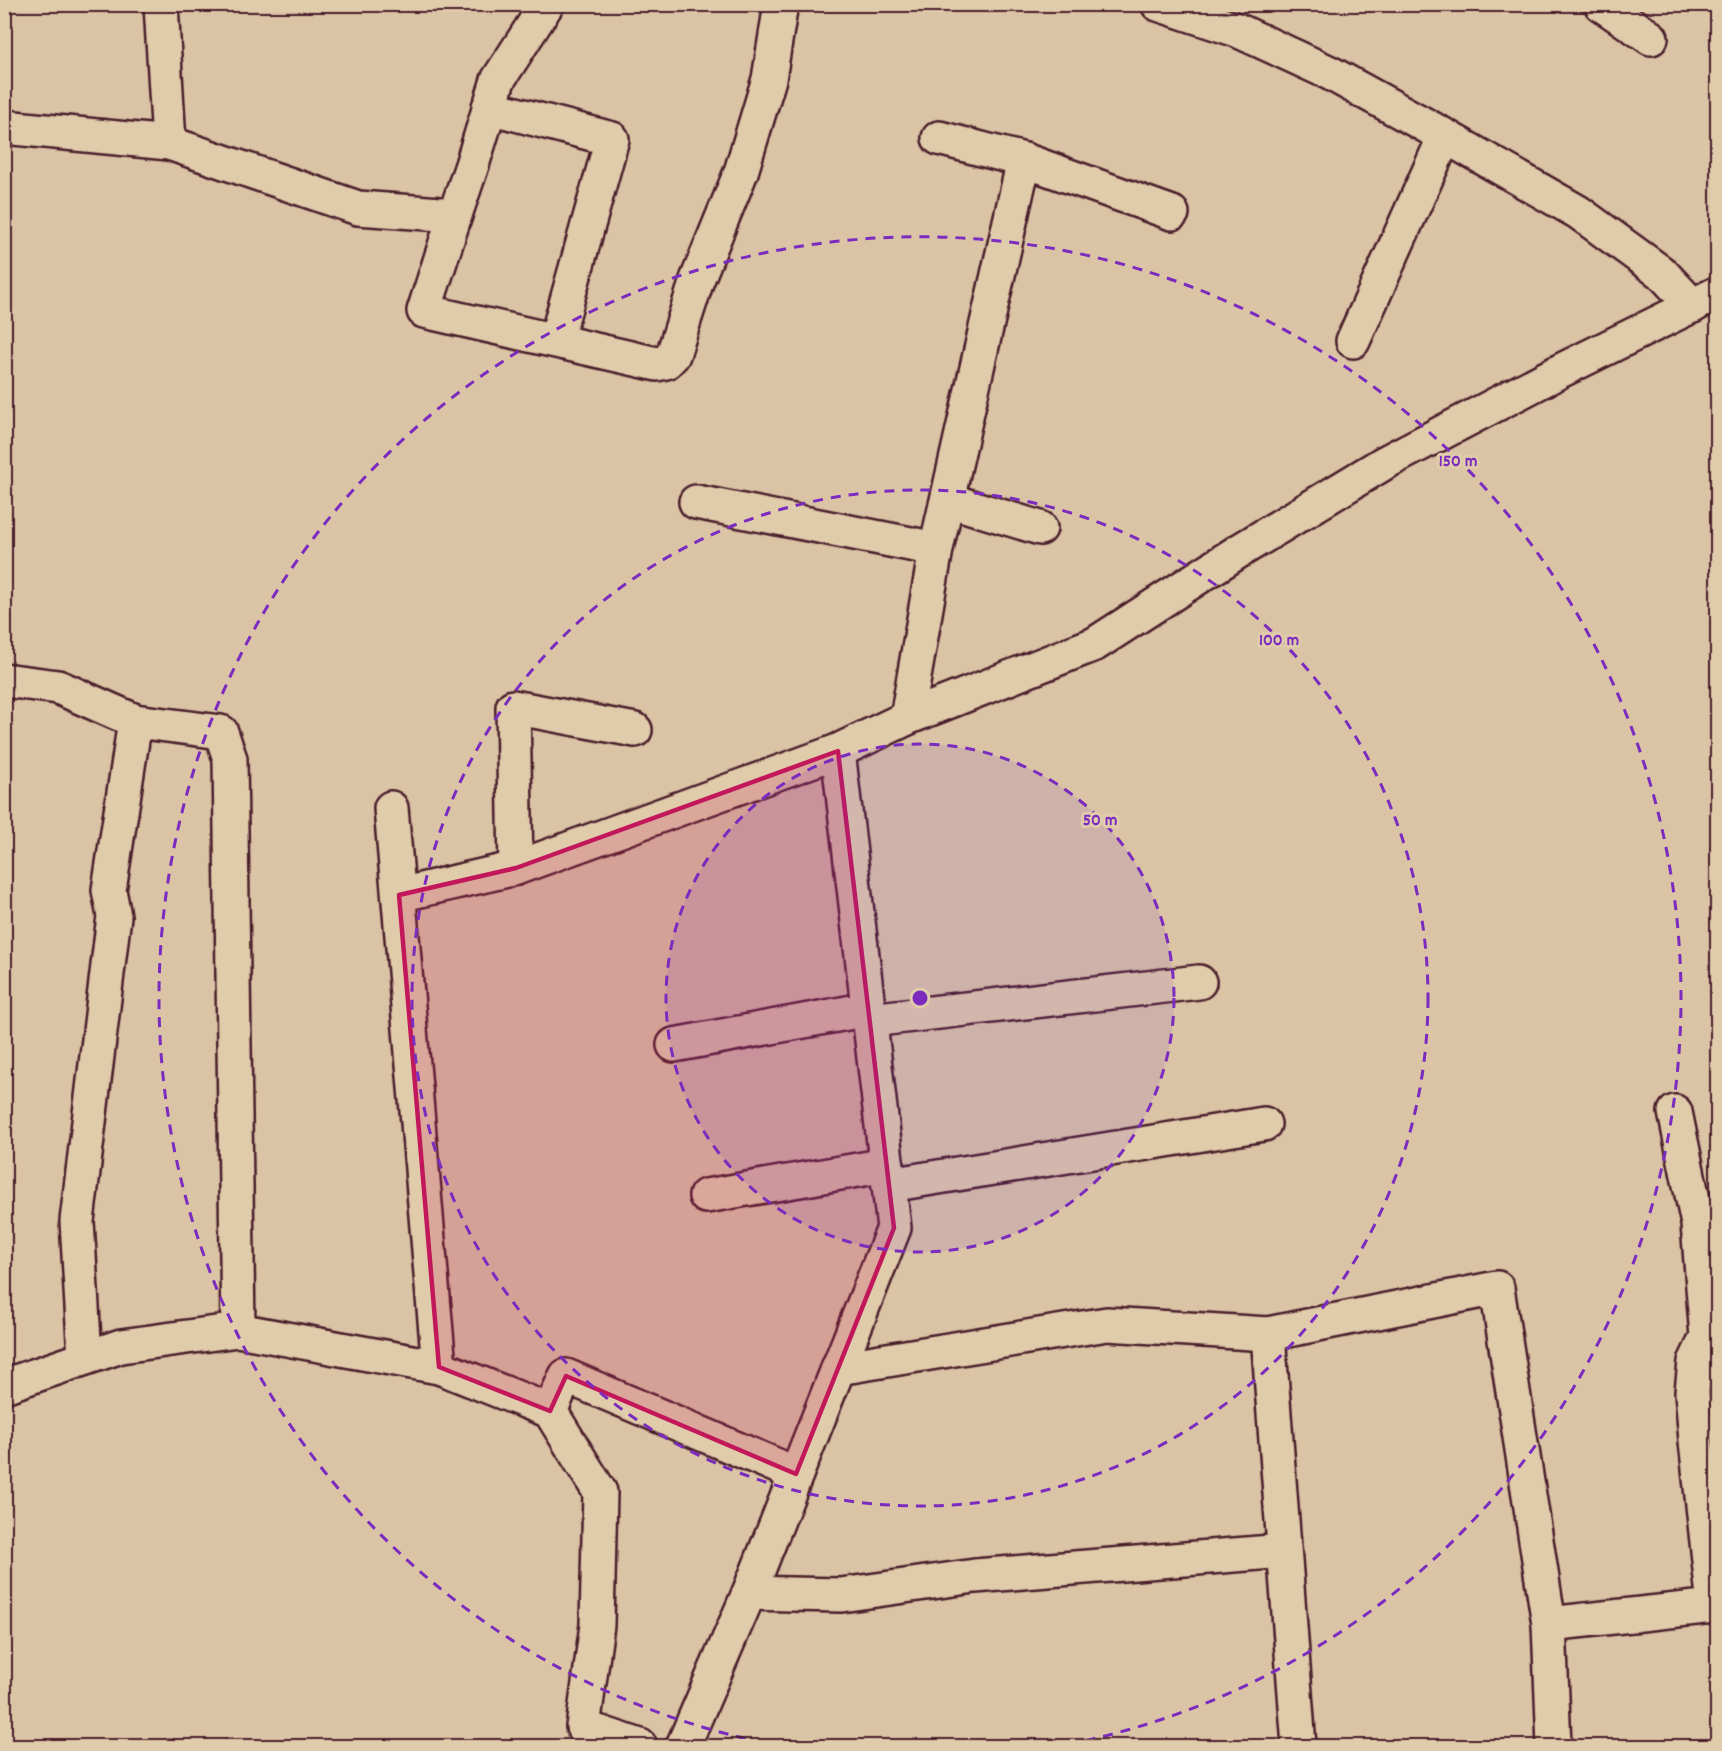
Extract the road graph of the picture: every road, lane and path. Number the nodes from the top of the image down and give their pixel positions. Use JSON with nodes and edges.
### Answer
{"nodes":[{"id":1,"x":161,"y":4,"type":"edge"},
{"id":2,"x":547,"y":4,"type":"edge"},
{"id":3,"x":781,"y":4,"type":"edge"},
{"id":4,"x":1158,"y":4,"type":"edge"},
{"id":5,"x":1601,"y":4,"type":"edge"},
{"id":6,"x":1242,"y":17,"type":"edge"},
{"id":7,"x":1651,"y":38,"type":"dead end"},
{"id":8,"x":489,"y":107,"type":"junction"},
{"id":9,"x":4,"y":127,"type":"edge"},
{"id":10,"x":1445,"y":136,"type":"junction"},
{"id":11,"x":939,"y":138,"type":"dead end"},
{"id":12,"x":169,"y":143,"type":"junction"},
{"id":13,"x":1024,"y":160,"type":"junction"},
{"id":14,"x":1172,"y":213,"type":"dead end"},
{"id":15,"x":455,"y":215,"type":"junction"},
{"id":16,"x":1705,"y":300,"type":"edge"},
{"id":17,"x":556,"y":340,"type":"junction"},
{"id":18,"x":1353,"y":341,"type":"dead end"},
{"id":19,"x":948,"y":500,"type":"junction"},
{"id":20,"x":696,"y":502,"type":"dead end"},
{"id":21,"x":1040,"y":528,"type":"dead end"},
{"id":22,"x":936,"y":549,"type":"junction"},
{"id":23,"x":4,"y":680,"type":"edge"},
{"id":24,"x":907,"y":718,"type":"junction"},
{"id":25,"x":135,"y":721,"type":"junction"},
{"id":26,"x":635,"y":730,"type":"dead end"},
{"id":27,"x":838,"y":751,"type":"junction"},
{"id":28,"x":391,"y":808,"type":"dead end"},
{"id":29,"x":516,"y":868,"type":"junction"},
{"id":30,"x":399,"y":895,"type":"junction"},
{"id":31,"x":1199,"y":982,"type":"dead end"},
{"id":32,"x":869,"y":1015,"type":"junction"},
{"id":33,"x":675,"y":1046,"type":"dead end"},
{"id":34,"x":1675,"y":1112,"type":"dead end"},
{"id":35,"x":1264,"y":1124,"type":"dead end"},
{"id":36,"x":888,"y":1175,"type":"junction"},
{"id":37,"x":706,"y":1196,"type":"dead end"},
{"id":38,"x":238,"y":1330,"type":"junction"},
{"id":39,"x":1268,"y":1334,"type":"junction"},
{"id":40,"x":85,"y":1358,"type":"junction"},
{"id":41,"x":439,"y":1367,"type":"junction"},
{"id":42,"x":838,"y":1368,"type":"junction"},
{"id":43,"x":4,"y":1386,"type":"edge"},
{"id":44,"x":550,"y":1411,"type":"junction"},
{"id":45,"x":796,"y":1474,"type":"junction"},
{"id":46,"x":1283,"y":1551,"type":"junction"},
{"id":47,"x":749,"y":1593,"type":"junction"},
{"id":48,"x":1549,"y":1624,"type":"junction"},
{"id":49,"x":640,"y":1746,"type":"edge"},
{"id":50,"x":683,"y":1746,"type":"edge"},
{"id":51,"x":1299,"y":1746,"type":"edge"},
{"id":52,"x":1554,"y":1746,"type":"edge"}],
"edges":[{"from":1,"to":12,"type":"street"},
{"from":2,"to":8,"type":"street"},
{"from":3,"to":17,"type":"street"},
{"from":4,"to":6,"type":"street"},
{"from":5,"to":7,"type":"street"},
{"from":6,"to":10,"type":"street"},
{"from":8,"to":15,"type":"street"},
{"from":8,"to":17,"type":"street"},
{"from":9,"to":12,"type":"street"},
{"from":10,"to":16,"type":"street"},
{"from":10,"to":18,"type":"street"},
{"from":11,"to":13,"type":"street"},
{"from":12,"to":15,"type":"street"},
{"from":13,"to":14,"type":"street"},
{"from":13,"to":19,"type":"street"},
{"from":15,"to":17,"type":"street"},
{"from":16,"to":24,"type":"street"},
{"from":19,"to":21,"type":"street"},
{"from":19,"to":22,"type":"street"},
{"from":20,"to":22,"type":"street"},
{"from":22,"to":24,"type":"street"},
{"from":23,"to":25,"type":"street"},
{"from":24,"to":27,"type":"street"},
{"from":25,"to":38,"type":"street"},
{"from":25,"to":40,"type":"street"},
{"from":26,"to":29,"type":"street"},
{"from":27,"to":29,"type":"street"},
{"from":27,"to":32,"type":"street"},
{"from":28,"to":30,"type":"street"},
{"from":29,"to":30,"type":"street"},
{"from":30,"to":41,"type":"street"},
{"from":31,"to":32,"type":"street"},
{"from":32,"to":33,"type":"street"},
{"from":32,"to":36,"type":"street"},
{"from":34,"to":48,"type":"street"},
{"from":35,"to":36,"type":"street"},
{"from":36,"to":37,"type":"street"},
{"from":36,"to":42,"type":"street"},
{"from":38,"to":40,"type":"street"},
{"from":38,"to":41,"type":"street"},
{"from":39,"to":42,"type":"street"},
{"from":39,"to":46,"type":"street"},
{"from":39,"to":48,"type":"street"},
{"from":40,"to":43,"type":"street"},
{"from":41,"to":44,"type":"street"},
{"from":42,"to":45,"type":"street"},
{"from":44,"to":45,"type":"street"},
{"from":44,"to":49,"type":"street"},
{"from":45,"to":47,"type":"street"},
{"from":46,"to":47,"type":"street"},
{"from":46,"to":51,"type":"street"},
{"from":47,"to":50,"type":"street"},
{"from":48,"to":52,"type":"street"}]}
